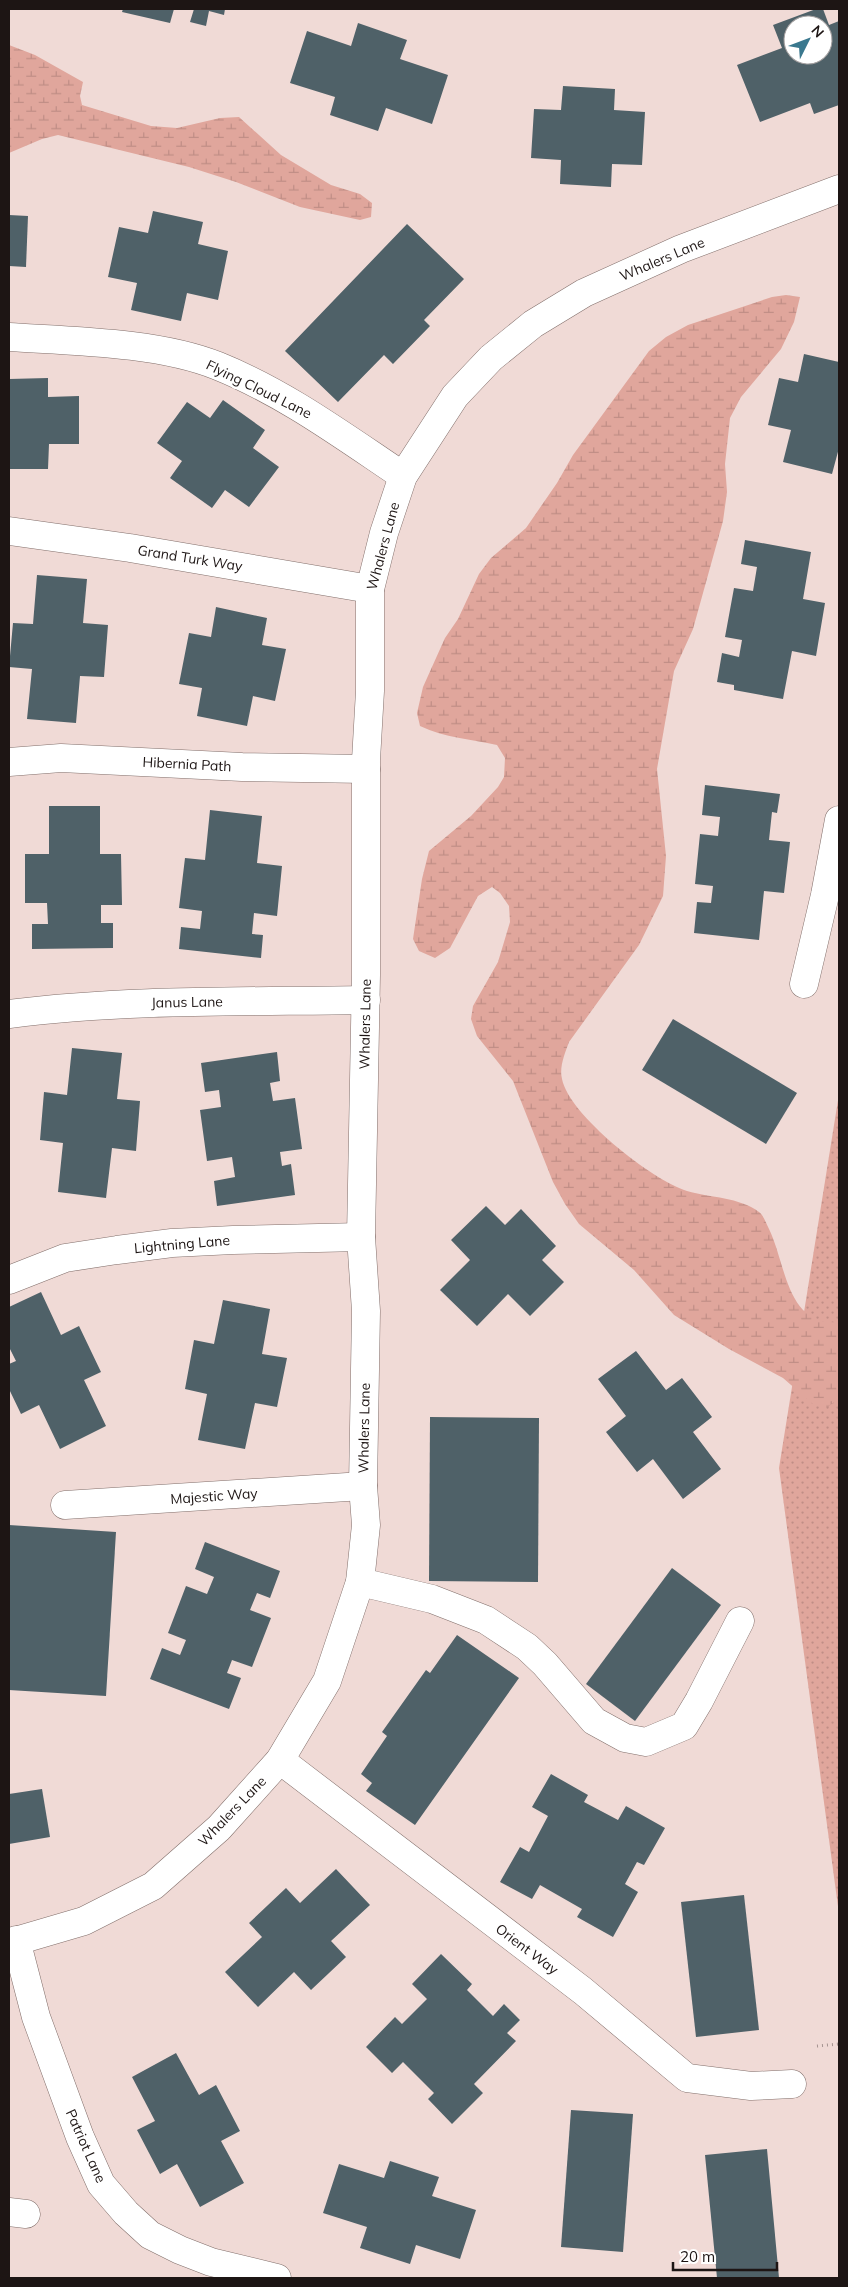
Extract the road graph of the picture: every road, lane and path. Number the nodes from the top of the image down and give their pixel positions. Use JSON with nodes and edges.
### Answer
{"nodes":[{"id":1,"x":839,"y":189,"type":"edge"},
{"id":2,"x":9,"y":337,"type":"edge"},
{"id":3,"x":403,"y":476,"type":"junction"},
{"id":4,"x":9,"y":531,"type":"edge"},
{"id":5,"x":370,"y":590,"type":"junction"},
{"id":6,"x":9,"y":762,"type":"edge"},
{"id":7,"x":366,"y":769,"type":"junction"},
{"id":8,"x":839,"y":820,"type":"edge"},
{"id":9,"x":804,"y":984,"type":"dead end"},
{"id":10,"x":366,"y":1000,"type":"junction"},
{"id":11,"x":9,"y":1014,"type":"edge"},
{"id":12,"x":361,"y":1237,"type":"junction"},
{"id":13,"x":9,"y":1280,"type":"edge"},
{"id":14,"x":363,"y":1486,"type":"junction"},
{"id":15,"x":65,"y":1505,"type":"dead end"},
{"id":16,"x":360,"y":1582,"type":"junction"},
{"id":17,"x":740,"y":1621,"type":"dead end"},
{"id":18,"x":280,"y":1760,"type":"junction"},
{"id":19,"x":12,"y":1942,"type":"edge"},
{"id":20,"x":839,"y":2044,"type":"edge"},
{"id":21,"x":817,"y":2046,"type":"dead end"},
{"id":22,"x":792,"y":2084,"type":"dead end"},
{"id":23,"x":277,"y":2278,"type":"edge"}],
"edges":[{"from":1,"to":3,"type":"street","name":"Whalers Lane"},
{"from":2,"to":3,"type":"street","name":"Flying Cloud Lane"},
{"from":3,"to":5,"type":"street","name":"Whalers Lane"},
{"from":4,"to":5,"type":"street","name":"Grand Turk Way"},
{"from":5,"to":7,"type":"street","name":"Whalers Lane"},
{"from":6,"to":7,"type":"street","name":"Hibernia Path"},
{"from":7,"to":10,"type":"street","name":"Whalers Lane"},
{"from":8,"to":9,"type":"street"},
{"from":10,"to":11,"type":"street","name":"Janus Lane"},
{"from":10,"to":12,"type":"street","name":"Whalers Lane"},
{"from":12,"to":13,"type":"street","name":"Lightning Lane"},
{"from":12,"to":14,"type":"street","name":"Whalers Lane"},
{"from":14,"to":15,"type":"street","name":"Majestic Way"},
{"from":14,"to":16,"type":"street","name":"Whalers Lane"},
{"from":16,"to":17,"type":"street"},
{"from":16,"to":18,"type":"street","name":"Whalers Lane"},
{"from":18,"to":19,"type":"street","name":"Whalers Lane"},
{"from":18,"to":22,"type":"street","name":"Orient Way"},
{"from":19,"to":23,"type":"street","name":"Patriot Lane"},
{"from":20,"to":21,"type":"path"}]}
